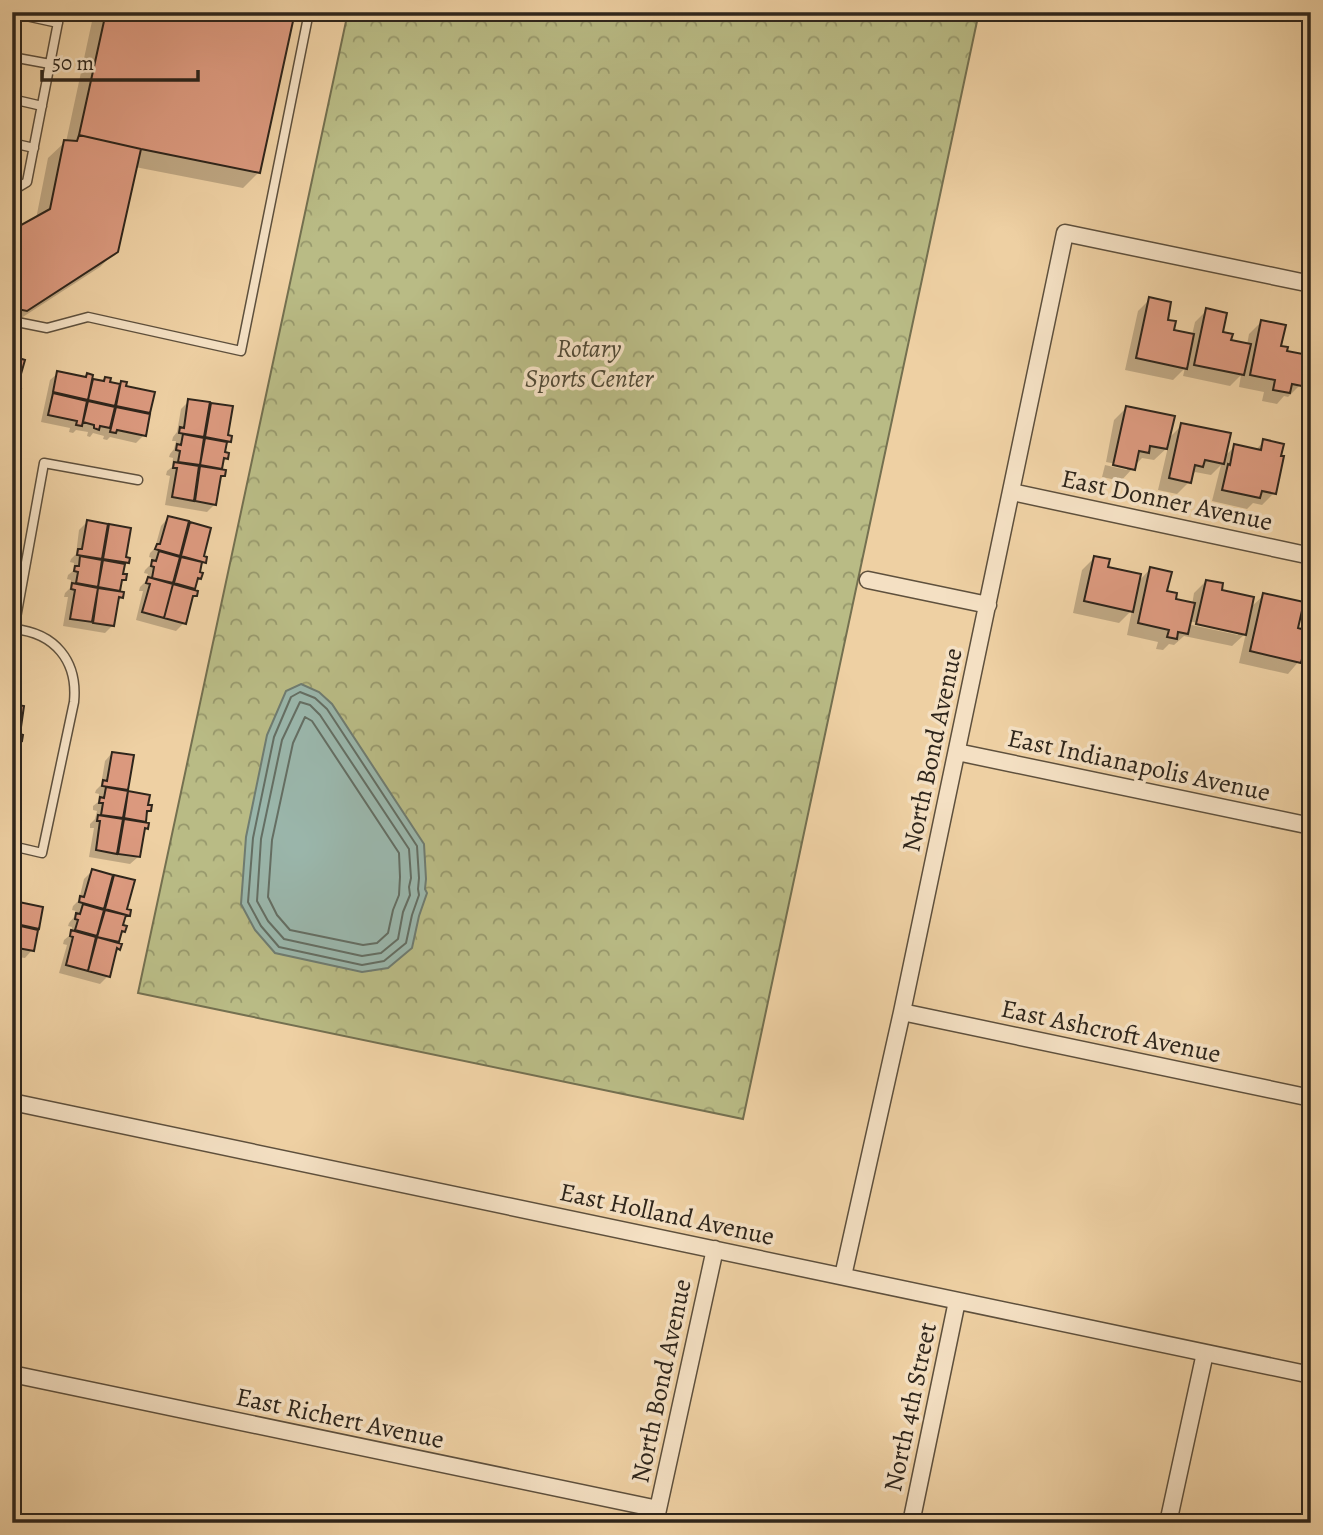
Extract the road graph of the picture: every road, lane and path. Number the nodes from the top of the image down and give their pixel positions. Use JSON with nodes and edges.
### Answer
{"nodes":[{"id":1,"x":60,"y":12,"type":"edge"},
{"id":2,"x":309,"y":12,"type":"edge"},
{"id":3,"x":12,"y":13,"type":"edge"},
{"id":4,"x":58,"y":23,"type":"junction"},
{"id":5,"x":12,"y":57,"type":"edge"},
{"id":6,"x":50,"y":64,"type":"junction"},
{"id":7,"x":12,"y":99,"type":"edge"},
{"id":8,"x":42,"y":106,"type":"junction"},
{"id":9,"x":12,"y":143,"type":"edge"},
{"id":10,"x":34,"y":148,"type":"junction"},
{"id":11,"x":12,"y":191,"type":"edge"},
{"id":12,"x":1311,"y":284,"type":"edge"},
{"id":13,"x":12,"y":321,"type":"edge"},
{"id":14,"x":138,"y":480,"type":"dead end"},
{"id":15,"x":1012,"y":492,"type":"junction"},
{"id":16,"x":1311,"y":556,"type":"edge"},
{"id":17,"x":868,"y":580,"type":"dead end"},
{"id":18,"x":988,"y":606,"type":"junction"},
{"id":19,"x":13,"y":629,"type":"edge"},
{"id":20,"x":957,"y":752,"type":"junction"},
{"id":21,"x":1311,"y":826,"type":"edge"},
{"id":22,"x":12,"y":846,"type":"edge"},
{"id":23,"x":902,"y":1012,"type":"junction"},
{"id":24,"x":1311,"y":1098,"type":"edge"},
{"id":25,"x":12,"y":1102,"type":"edge"},
{"id":26,"x":715,"y":1249,"type":"junction"},
{"id":27,"x":843,"y":1276,"type":"junction"},
{"id":28,"x":957,"y":1301,"type":"junction"},
{"id":29,"x":1205,"y":1353,"type":"junction"},
{"id":30,"x":12,"y":1374,"type":"edge"},
{"id":31,"x":1311,"y":1375,"type":"edge"},
{"id":32,"x":657,"y":1516,"type":"edge"},
{"id":33,"x":911,"y":1523,"type":"edge"},
{"id":34,"x":1168,"y":1523,"type":"edge"}],
"edges":[{"from":1,"to":4,"type":"lane"},
{"from":2,"to":13,"type":"lane"},
{"from":3,"to":4,"type":"lane"},
{"from":4,"to":6,"type":"lane"},
{"from":5,"to":6,"type":"lane"},
{"from":6,"to":8,"type":"lane"},
{"from":7,"to":8,"type":"lane"},
{"from":8,"to":10,"type":"lane"},
{"from":9,"to":10,"type":"lane"},
{"from":10,"to":11,"type":"lane"},
{"from":12,"to":15,"type":"street","name":"North Bond Avenue"},
{"from":14,"to":19,"type":"lane"},
{"from":15,"to":16,"type":"street","name":"East Donner Avenue"},
{"from":15,"to":18,"type":"street","name":"North Bond Avenue"},
{"from":17,"to":18,"type":"street"},
{"from":18,"to":20,"type":"street","name":"North Bond Avenue"},
{"from":19,"to":22,"type":"lane"},
{"from":20,"to":21,"type":"street","name":"East Indianapolis Avenue"},
{"from":20,"to":23,"type":"street","name":"North Bond Avenue"},
{"from":23,"to":24,"type":"street","name":"East Ashcroft Avenue"},
{"from":23,"to":27,"type":"street","name":"North Bond Avenue"},
{"from":25,"to":26,"type":"street","name":"East Holland Avenue"},
{"from":26,"to":27,"type":"street","name":"East Holland Avenue"},
{"from":26,"to":32,"type":"street","name":"North Bond Avenue"},
{"from":27,"to":28,"type":"street","name":"East Holland Avenue"},
{"from":28,"to":29,"type":"street","name":"East Holland Avenue"},
{"from":28,"to":33,"type":"street","name":"North 4th Street"},
{"from":29,"to":31,"type":"street","name":"East Holland Avenue"},
{"from":29,"to":34,"type":"street"},
{"from":30,"to":32,"type":"street","name":"East Richert Avenue"}]}
